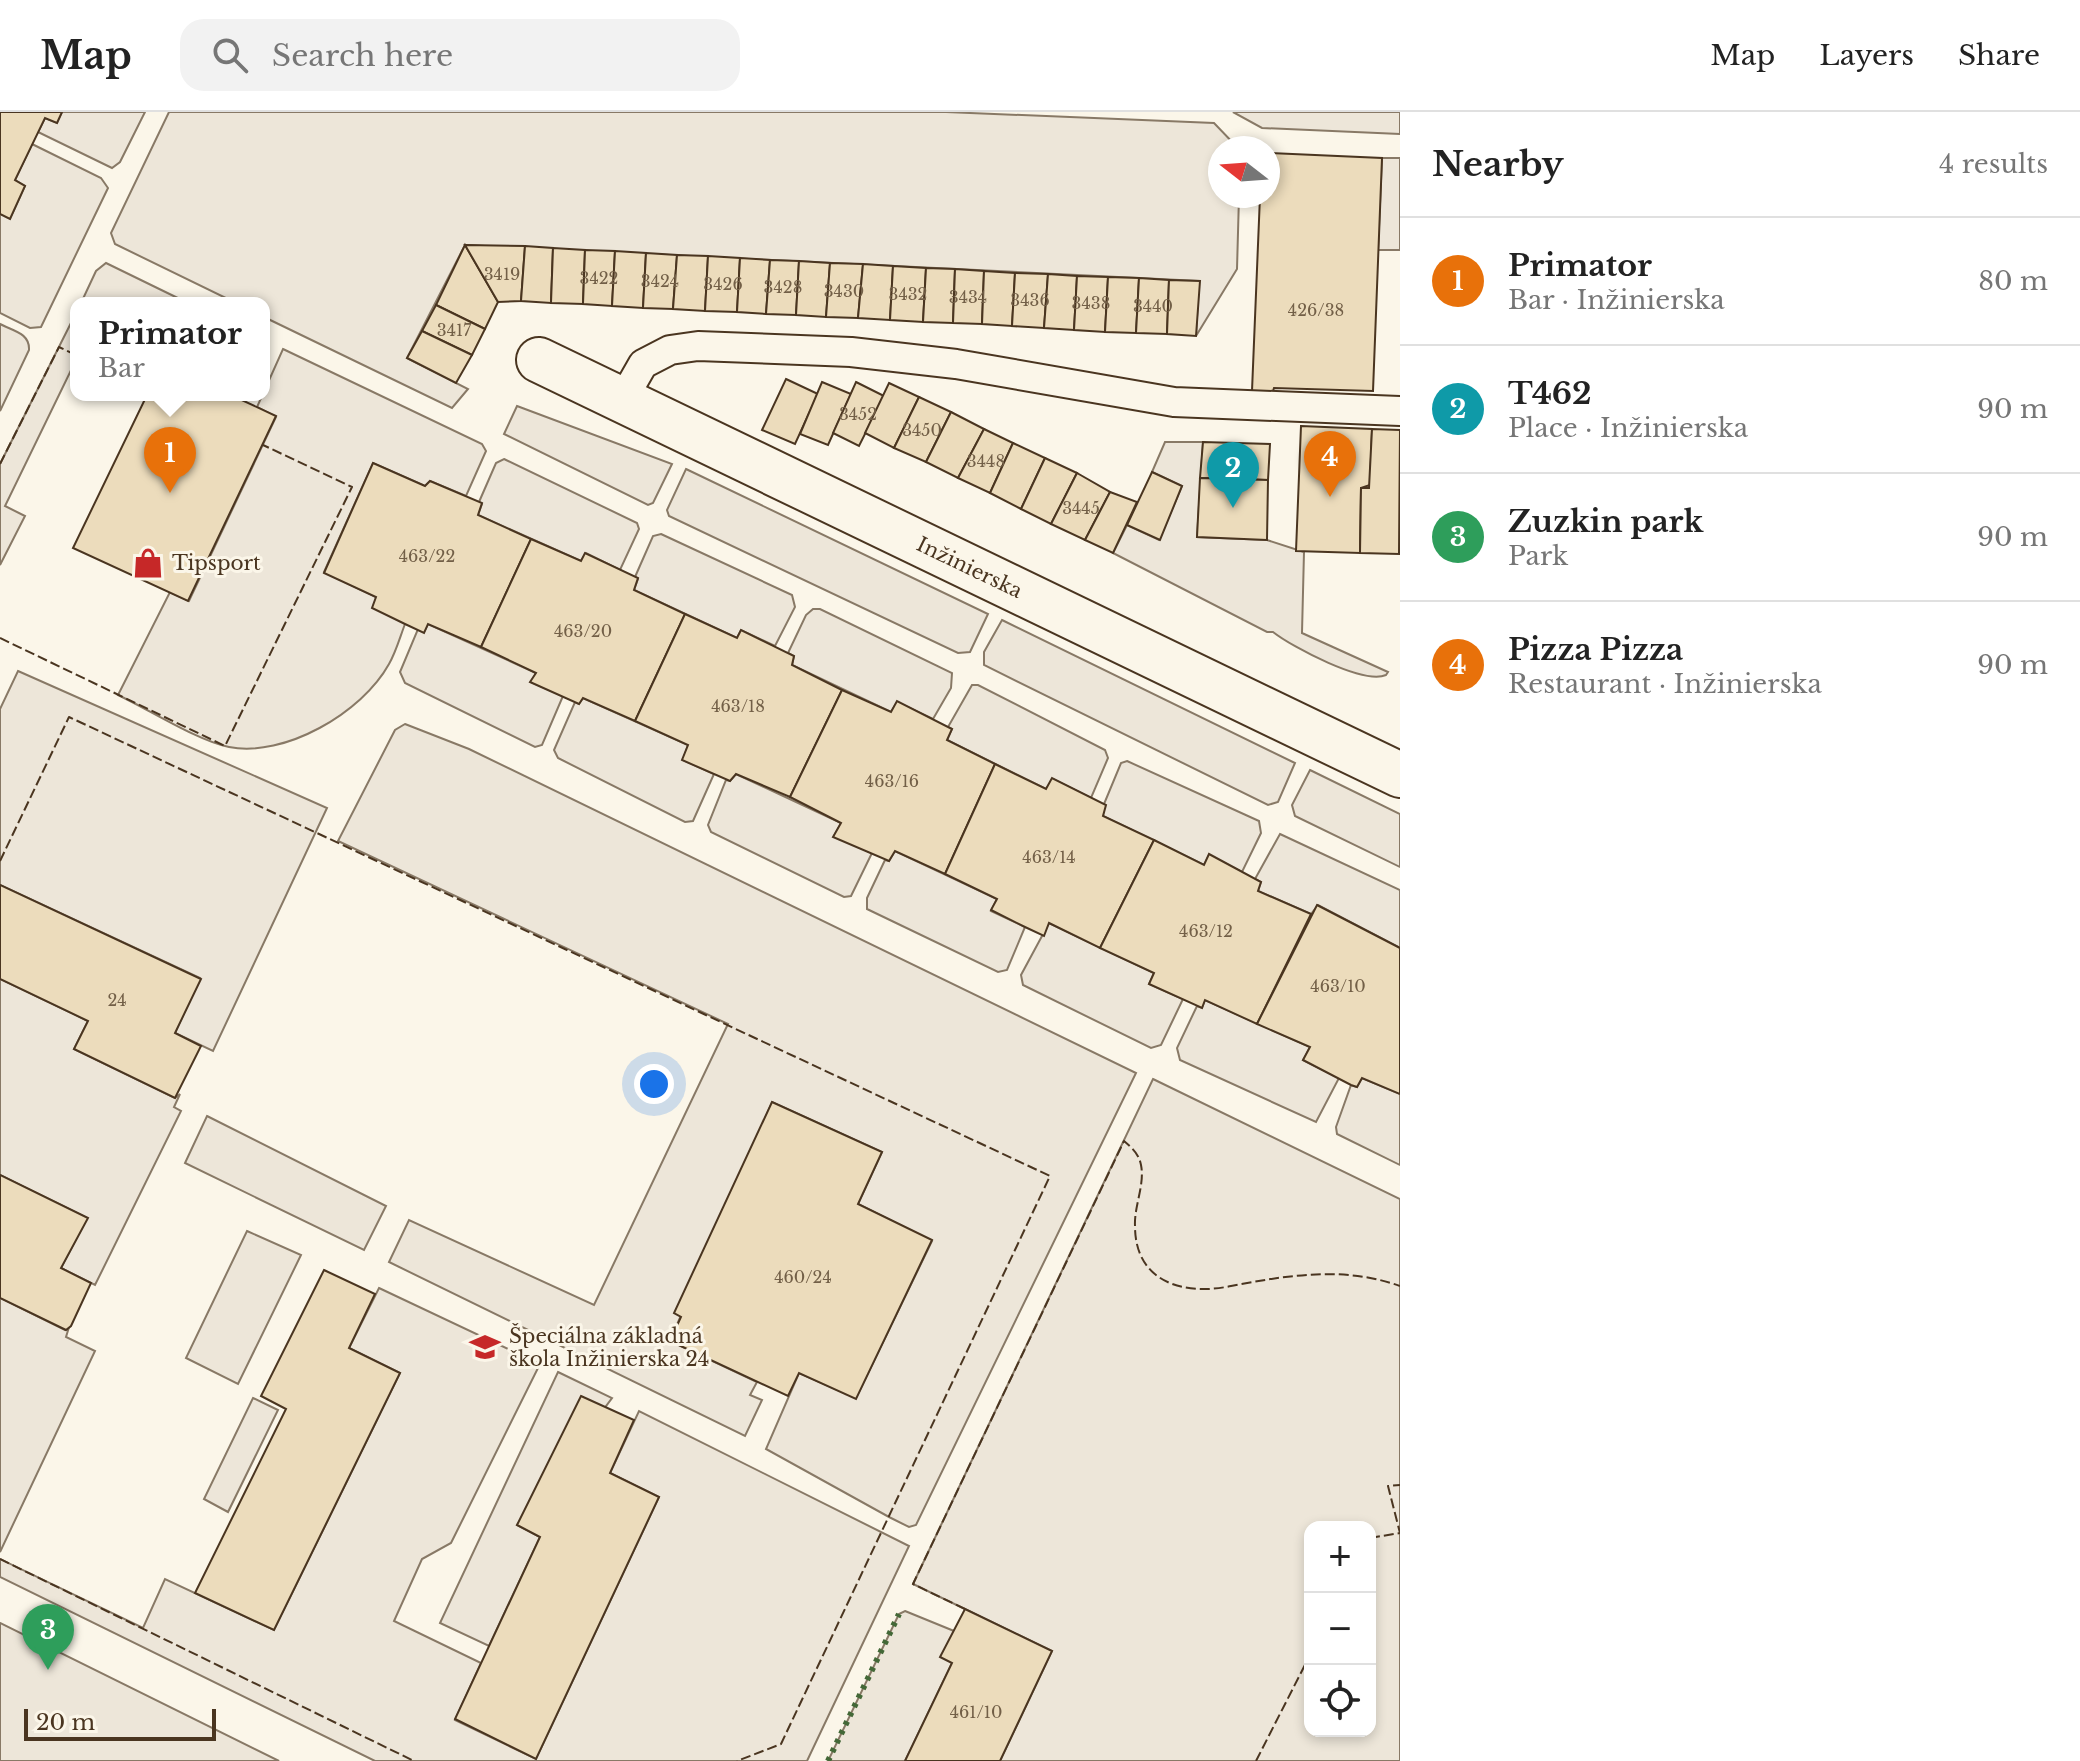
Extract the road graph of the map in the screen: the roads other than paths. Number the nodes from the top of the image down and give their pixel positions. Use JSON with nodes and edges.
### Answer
{"nodes":[{"id":1,"x":539,"y":360,"type":"dead end"},
{"id":2,"x":623,"y":399,"type":"junction"},
{"id":3,"x":1400,"y":411,"type":"edge"},
{"id":4,"x":1400,"y":775,"type":"edge"}],
"edges":[{"from":1,"to":2,"type":"street","name":"Inžinierska"},
{"from":2,"to":3,"type":"lane"},
{"from":2,"to":4,"type":"street","name":"Inžinierska"}]}
